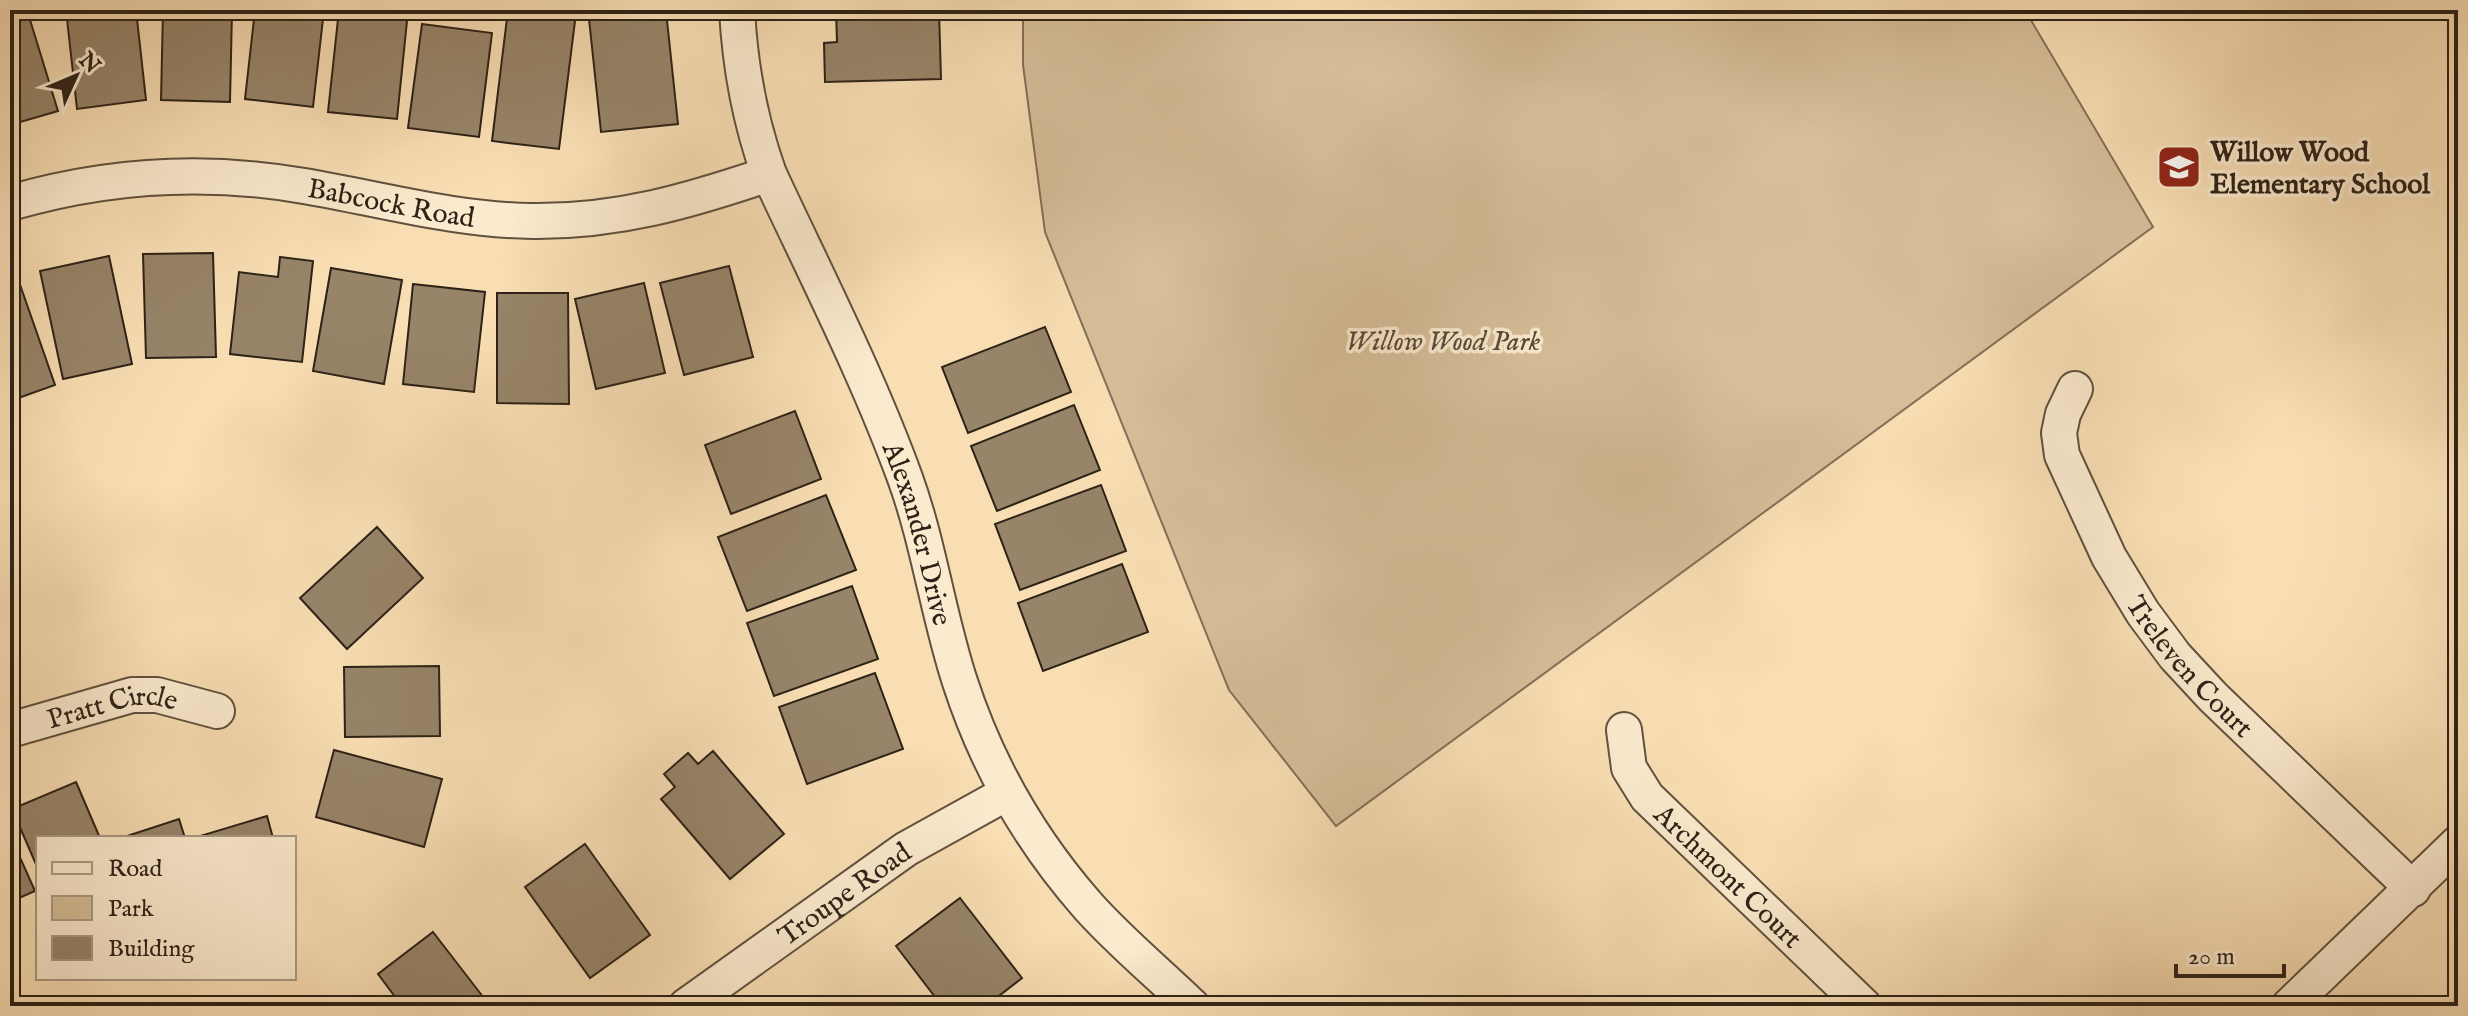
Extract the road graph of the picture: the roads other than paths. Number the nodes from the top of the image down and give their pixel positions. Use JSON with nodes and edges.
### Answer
{"nodes":[{"id":1,"x":737,"y":10,"type":"edge"},
{"id":2,"x":769,"y":174,"type":"junction"},
{"id":3,"x":10,"y":203,"type":"edge"},
{"id":4,"x":2075,"y":389,"type":"dead end"},
{"id":5,"x":217,"y":711,"type":"dead end"},
{"id":6,"x":10,"y":730,"type":"edge"},
{"id":7,"x":1624,"y":730,"type":"dead end"},
{"id":8,"x":1007,"y":793,"type":"junction"},
{"id":9,"x":2458,"y":843,"type":"edge"},
{"id":10,"x":2413,"y":889,"type":"junction"},
{"id":11,"x":686,"y":1006,"type":"edge"},
{"id":12,"x":1192,"y":1006,"type":"edge"},
{"id":13,"x":1864,"y":1006,"type":"edge"},
{"id":14,"x":2289,"y":1006,"type":"edge"}],
"edges":[{"from":1,"to":2,"type":"street","name":"Alexander Drive"},
{"from":2,"to":3,"type":"street","name":"Babcock Road"},
{"from":2,"to":8,"type":"street","name":"Alexander Drive"},
{"from":4,"to":10,"type":"street","name":"Treleven Court"},
{"from":5,"to":6,"type":"street","name":"Pratt Circle"},
{"from":7,"to":13,"type":"street","name":"Archmont Court"},
{"from":8,"to":11,"type":"street","name":"Troupe Road"},
{"from":8,"to":12,"type":"street","name":"Alexander Drive"},
{"from":9,"to":10,"type":"street"},
{"from":10,"to":14,"type":"street"}]}
